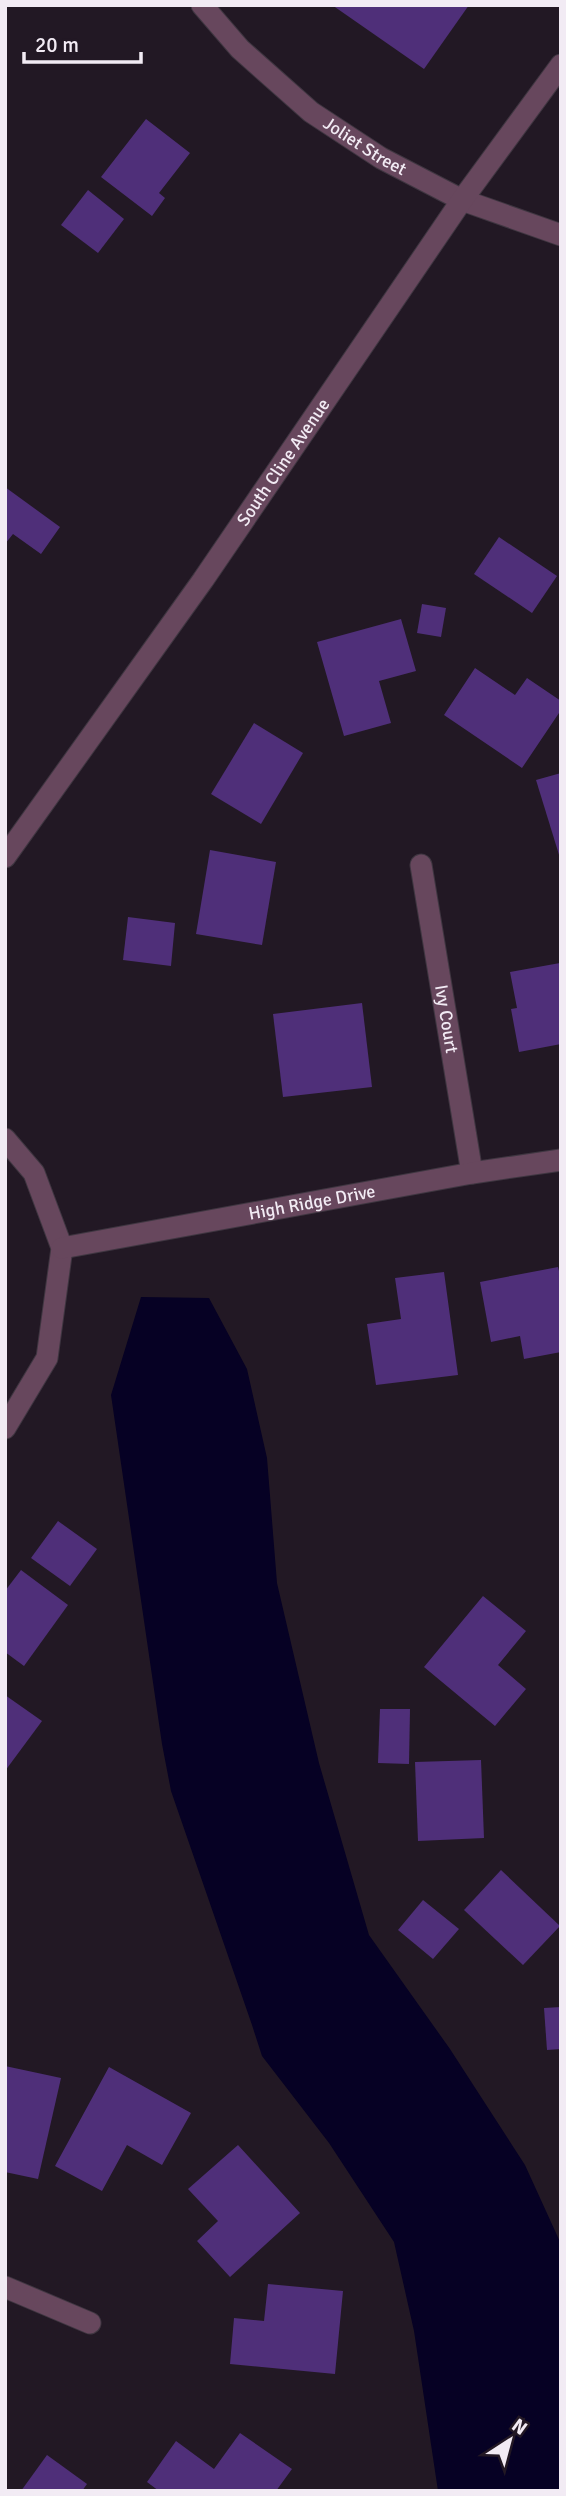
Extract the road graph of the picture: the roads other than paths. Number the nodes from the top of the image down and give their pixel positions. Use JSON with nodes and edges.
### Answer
{"nodes":[{"id":1,"x":202,"y":5,"type":"edge"},
{"id":2,"x":561,"y":65,"type":"edge"},
{"id":3,"x":462,"y":200,"type":"junction"},
{"id":4,"x":561,"y":235,"type":"edge"},
{"id":5,"x":5,"y":857,"type":"edge"},
{"id":6,"x":421,"y":865,"type":"dead end"},
{"id":7,"x":5,"y":1139,"type":"edge"},
{"id":8,"x":561,"y":1160,"type":"edge"},
{"id":9,"x":472,"y":1173,"type":"junction"},
{"id":10,"x":62,"y":1248,"type":"junction"},
{"id":11,"x":5,"y":1428,"type":"edge"},
{"id":12,"x":5,"y":2287,"type":"edge"},
{"id":13,"x":90,"y":2323,"type":"dead end"}],
"edges":[{"from":1,"to":3,"type":"street","name":"Joliet Street"},
{"from":2,"to":3,"type":"street","name":"South Cline Avenue"},
{"from":3,"to":4,"type":"street","name":"Joliet Street"},
{"from":3,"to":5,"type":"street","name":"South Cline Avenue"},
{"from":6,"to":9,"type":"street","name":"Ivy Court"},
{"from":7,"to":10,"type":"street"},
{"from":8,"to":9,"type":"street","name":"High Ridge Drive"},
{"from":9,"to":10,"type":"street","name":"High Ridge Drive"},
{"from":10,"to":11,"type":"street"},
{"from":12,"to":13,"type":"street"}]}
